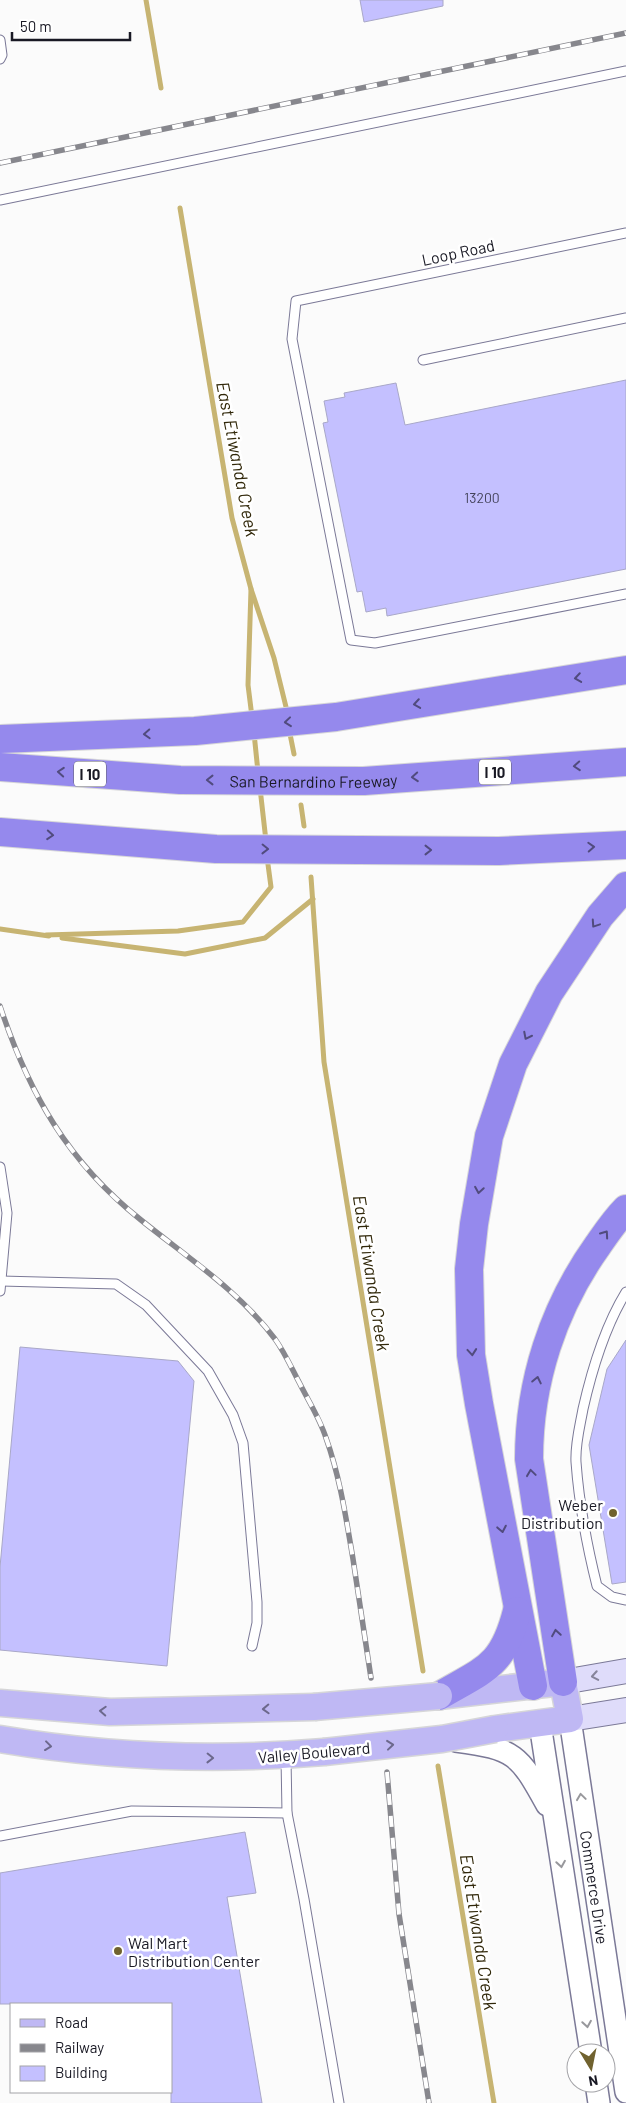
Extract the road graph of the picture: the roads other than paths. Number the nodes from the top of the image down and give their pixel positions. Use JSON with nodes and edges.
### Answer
{"nodes":[{"id":1,"x":0,"y":40,"type":"edge"},
{"id":2,"x":0,"y":59,"type":"edge"},
{"id":3,"x":626,"y":71,"type":"edge"},
{"id":4,"x":0,"y":200,"type":"edge"},
{"id":5,"x":626,"y":234,"type":"edge"},
{"id":6,"x":626,"y":318,"type":"edge"},
{"id":7,"x":423,"y":360,"type":"dead end"},
{"id":8,"x":626,"y":594,"type":"edge"},
{"id":9,"x":626,"y":670,"type":"edge"},
{"id":10,"x":0,"y":739,"type":"edge"},
{"id":11,"x":626,"y":762,"type":"edge"},
{"id":12,"x":0,"y":767,"type":"edge"},
{"id":13,"x":1,"y":832,"type":"edge"},
{"id":14,"x":626,"y":845,"type":"edge"},
{"id":15,"x":626,"y":886,"type":"edge"},
{"id":16,"x":0,"y":1167,"type":"edge"},
{"id":17,"x":626,"y":1209,"type":"edge"},
{"id":18,"x":1,"y":1281,"type":"edge"},
{"id":19,"x":0,"y":1291,"type":"edge"},
{"id":20,"x":626,"y":1292,"type":"edge"},
{"id":21,"x":626,"y":1600,"type":"edge"},
{"id":22,"x":518,"y":1609,"type":"junction"},
{"id":23,"x":252,"y":1646,"type":"dead end"},
{"id":24,"x":626,"y":1671,"type":"edge"},
{"id":25,"x":487,"y":1680,"type":"junction"},
{"id":26,"x":563,"y":1682,"type":"junction"},
{"id":27,"x":534,"y":1686,"type":"junction"},
{"id":28,"x":439,"y":1696,"type":"joint"},
{"id":29,"x":0,"y":1703,"type":"edge"},
{"id":30,"x":626,"y":1710,"type":"edge"},
{"id":31,"x":570,"y":1719,"type":"junction"},
{"id":32,"x":540,"y":1724,"type":"junction"},
{"id":33,"x":0,"y":1739,"type":"edge"},
{"id":34,"x":497,"y":1739,"type":"junction"},
{"id":35,"x":286,"y":1755,"type":"junction"},
{"id":36,"x":287,"y":1813,"type":"junction"},
{"id":37,"x":554,"y":1816,"type":"junction"},
{"id":38,"x":0,"y":1836,"type":"edge"},
{"id":39,"x":589,"y":2043,"type":"edge"},
{"id":40,"x":626,"y":2092,"type":"edge"},
{"id":41,"x":339,"y":2103,"type":"edge"}],
"edges":[{"from":1,"to":2,"type":"lane"},
{"from":3,"to":4,"type":"lane"},
{"from":5,"to":8,"type":"lane","name":"Loop Road"},
{"from":6,"to":7,"type":"lane"},
{"from":9,"to":10,"type":"highway","one_way":true},
{"from":11,"to":12,"type":"highway","name":"San Bernardino Freeway","number":"I 10","one_way":true},
{"from":13,"to":14,"type":"highway","one_way":true},
{"from":15,"to":22,"type":"highway","one_way":true},
{"from":16,"to":18,"type":"lane"},
{"from":26,"to":17,"type":"highway","one_way":true},
{"from":18,"to":19,"type":"lane"},
{"from":18,"to":23,"type":"lane"},
{"from":20,"to":21,"type":"lane"},
{"from":22,"to":25,"type":"highway"},
{"from":22,"to":27,"type":"highway"},
{"from":24,"to":26,"type":"main road","one_way":true},
{"from":25,"to":27,"type":"main road"},
{"from":25,"to":28,"type":"highway"},
{"from":26,"to":27,"type":"main road"},
{"from":26,"to":31,"type":"main road","name":"Commerce Drive"},
{"from":27,"to":32,"type":"main road","name":"Commerce Drive"},
{"from":28,"to":29,"type":"main road","one_way":true,"bridge":true},
{"from":30,"to":31,"type":"main road","name":"Valley Boulevard"},
{"from":31,"to":32,"type":"main road","name":"Valley Boulevard"},
{"from":40,"to":31,"type":"street","name":"Commerce Drive","one_way":true},
{"from":32,"to":34,"type":"main road","name":"Valley Boulevard"},
{"from":32,"to":37,"type":"street","name":"Commerce Drive"},
{"from":33,"to":35,"type":"main road","name":"Valley Boulevard","one_way":true},
{"from":35,"to":34,"type":"main road","name":"Valley Boulevard","one_way":true,"bridge":true},
{"from":34,"to":37,"type":"street"},
{"from":35,"to":36,"type":"lane"},
{"from":36,"to":38,"type":"lane"},
{"from":36,"to":41,"type":"lane"},
{"from":37,"to":39,"type":"street","name":"Commerce Drive","one_way":true}]}
